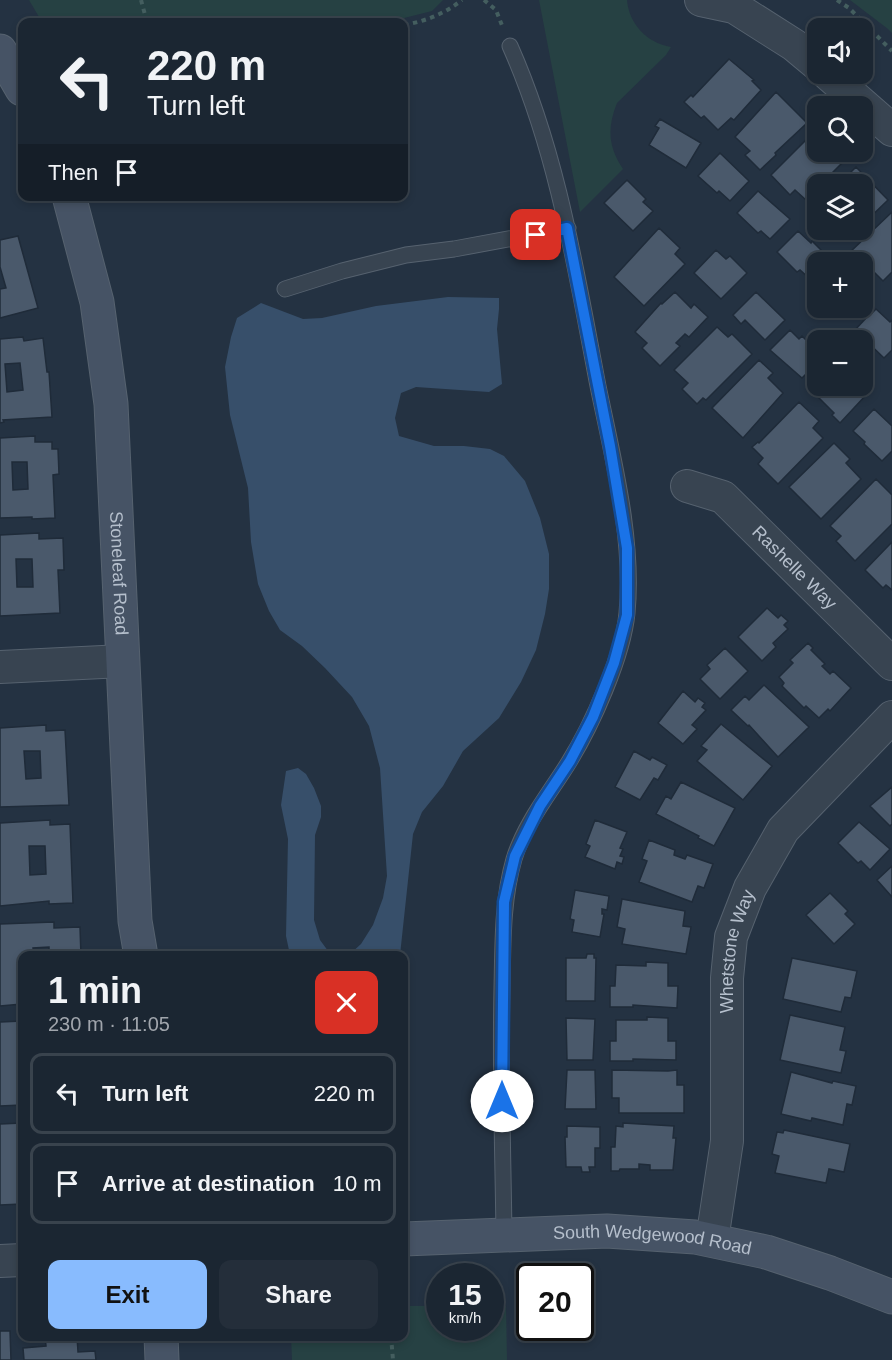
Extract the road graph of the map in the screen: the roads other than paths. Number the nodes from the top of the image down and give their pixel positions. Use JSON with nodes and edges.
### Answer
{"nodes":[{"id":1,"x":701,"y":0,"type":"edge"},
{"id":2,"x":510,"y":46,"type":"road end"},
{"id":3,"x":0,"y":51,"type":"edge"},
{"id":4,"x":807,"y":55,"type":"edge"},
{"id":5,"x":18,"y":82,"type":"edge"},
{"id":6,"x":839,"y":84,"type":"edge"},
{"id":7,"x":892,"y":130,"type":"edge"},
{"id":8,"x":70,"y":201,"type":"edge"},
{"id":9,"x":567,"y":228,"type":"junction"},
{"id":10,"x":285,"y":290,"type":"dead end"},
{"id":11,"x":687,"y":486,"type":"dead end"},
{"id":12,"x":123,"y":661,"type":"junction"},
{"id":13,"x":892,"y":664,"type":"edge"},
{"id":14,"x":0,"y":667,"type":"edge"},
{"id":15,"x":892,"y":717,"type":"edge"},
{"id":16,"x":140,"y":951,"type":"edge"},
{"id":17,"x":504,"y":1235,"type":"junction"},
{"id":18,"x":408,"y":1239,"type":"edge"},
{"id":19,"x":712,"y":1240,"type":"junction"},
{"id":20,"x":18,"y":1260,"type":"edge"},
{"id":21,"x":0,"y":1261,"type":"edge"},
{"id":22,"x":892,"y":1297,"type":"edge"},
{"id":23,"x":161,"y":1341,"type":"edge"},
{"id":24,"x":162,"y":1360,"type":"edge"}],
"edges":[{"from":1,"to":4,"type":"street"},
{"from":2,"to":9,"type":"lane"},
{"from":3,"to":5,"type":"street"},
{"from":6,"to":7,"type":"street"},
{"from":8,"to":12,"type":"street","name":"Stoneleaf Road"},
{"from":9,"to":10,"type":"lane"},
{"from":9,"to":17,"type":"lane"},
{"from":11,"to":13,"type":"street","name":"Rashelle Way"},
{"from":12,"to":14,"type":"street"},
{"from":12,"to":16,"type":"street","name":"Stoneleaf Road"},
{"from":15,"to":19,"type":"street","name":"Whetstone Way"},
{"from":17,"to":18,"type":"street","name":"South Wedgewood Road"},
{"from":17,"to":19,"type":"street","name":"South Wedgewood Road"},
{"from":19,"to":22,"type":"street","name":"South Wedgewood Road"},
{"from":20,"to":21,"type":"street"},
{"from":23,"to":24,"type":"street"}]}
